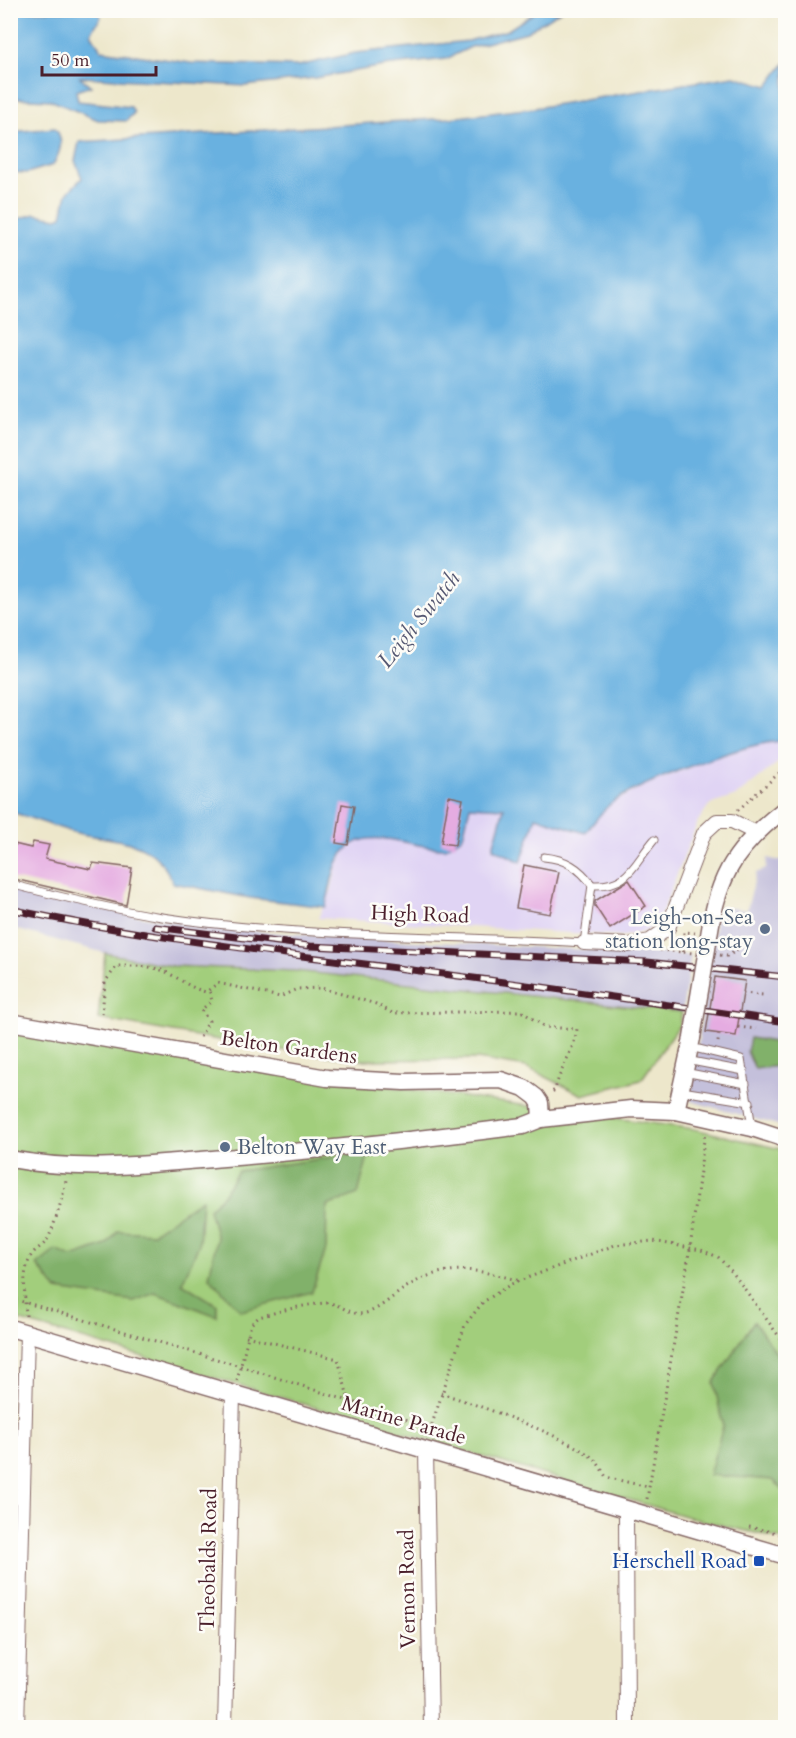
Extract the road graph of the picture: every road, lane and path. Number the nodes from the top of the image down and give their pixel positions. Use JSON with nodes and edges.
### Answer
{"nodes":[{"id":1,"x":786,"y":767,"type":"edge"},
{"id":2,"x":786,"y":808,"type":"edge"},
{"id":3,"x":732,"y":821,"type":"junction"},
{"id":4,"x":756,"y":833,"type":"junction"},
{"id":5,"x":654,"y":840,"type":"dead end"},
{"id":6,"x":544,"y":857,"type":"dead end"},
{"id":7,"x":10,"y":884,"type":"edge"},
{"id":8,"x":592,"y":885,"type":"junction"},
{"id":9,"x":708,"y":942,"type":"junction"},
{"id":10,"x":584,"y":943,"type":"junction"},
{"id":11,"x":683,"y":952,"type":"dead end"},
{"id":12,"x":209,"y":989,"type":"junction"},
{"id":13,"x":743,"y":993,"type":"dead end"},
{"id":14,"x":763,"y":995,"type":"dead end"},
{"id":15,"x":102,"y":1014,"type":"dead end"},
{"id":16,"x":10,"y":1022,"type":"edge"},
{"id":17,"x":738,"y":1027,"type":"dead end"},
{"id":18,"x":756,"y":1029,"type":"dead end"},
{"id":19,"x":719,"y":1034,"type":"dead end"},
{"id":20,"x":200,"y":1037,"type":"dead end"},
{"id":21,"x":718,"y":1042,"type":"dead end"},
{"id":22,"x":688,"y":1054,"type":"junction"},
{"id":23,"x":744,"y":1071,"type":"junction"},
{"id":24,"x":746,"y":1084,"type":"junction"},
{"id":25,"x":680,"y":1090,"type":"junction"},
{"id":26,"x":548,"y":1095,"type":"dead end"},
{"id":27,"x":750,"y":1102,"type":"junction"},
{"id":28,"x":675,"y":1111,"type":"junction"},
{"id":29,"x":541,"y":1119,"type":"junction"},
{"id":30,"x":752,"y":1128,"type":"junction"},
{"id":31,"x":704,"y":1138,"type":"dead end"},
{"id":32,"x":786,"y":1139,"type":"edge"},
{"id":33,"x":10,"y":1159,"type":"edge"},
{"id":34,"x":65,"y":1189,"type":"dead end"},
{"id":35,"x":690,"y":1249,"type":"junction"},
{"id":36,"x":520,"y":1281,"type":"junction"},
{"id":37,"x":10,"y":1298,"type":"edge"},
{"id":38,"x":25,"y":1302,"type":"junction"},
{"id":39,"x":10,"y":1328,"type":"edge"},
{"id":40,"x":27,"y":1333,"type":"junction"},
{"id":41,"x":246,"y":1336,"type":"junction"},
{"id":42,"x":786,"y":1346,"type":"edge"},
{"id":43,"x":240,"y":1366,"type":"junction"},
{"id":44,"x":441,"y":1393,"type":"junction"},
{"id":45,"x":233,"y":1394,"type":"junction"},
{"id":46,"x":349,"y":1401,"type":"junction"},
{"id":47,"x":430,"y":1427,"type":"junction"},
{"id":48,"x":426,"y":1450,"type":"junction"},
{"id":49,"x":648,"y":1487,"type":"junction"},
{"id":50,"x":626,"y":1510,"type":"junction"},
{"id":51,"x":786,"y":1556,"type":"edge"},
{"id":52,"x":17,"y":1728,"type":"edge"},
{"id":53,"x":225,"y":1728,"type":"edge"},
{"id":54,"x":431,"y":1728,"type":"edge"},
{"id":55,"x":627,"y":1728,"type":"edge"}],
"edges":[{"from":1,"to":3,"type":"path"},
{"from":2,"to":4,"type":"street"},
{"from":3,"to":4,"type":"street"},
{"from":3,"to":10,"type":"street","name":"High Road"},
{"from":4,"to":9,"type":"street"},
{"from":5,"to":8,"type":"lane"},
{"from":6,"to":8,"type":"lane"},
{"from":7,"to":10,"type":"lane","name":"High Road"},
{"from":8,"to":10,"type":"lane"},
{"from":9,"to":11,"type":"path"},
{"from":9,"to":22,"type":"street","bridge":true},
{"from":12,"to":15,"type":"path"},
{"from":12,"to":20,"type":"path"},
{"from":12,"to":26,"type":"path"},
{"from":13,"to":14,"type":"path"},
{"from":16,"to":29,"type":"street","name":"Belton Gardens"},
{"from":17,"to":18,"type":"path"},
{"from":19,"to":21,"type":"path"},
{"from":22,"to":23,"type":"lane"},
{"from":22,"to":23,"type":"lane"},
{"from":22,"to":24,"type":"lane"},
{"from":22,"to":25,"type":"street"},
{"from":23,"to":24,"type":"lane"},
{"from":24,"to":27,"type":"lane"},
{"from":25,"to":27,"type":"lane"},
{"from":25,"to":28,"type":"street"},
{"from":27,"to":30,"type":"lane"},
{"from":28,"to":29,"type":"street"},
{"from":28,"to":30,"type":"street"},
{"from":29,"to":33,"type":"street"},
{"from":30,"to":32,"type":"street"},
{"from":31,"to":35,"type":"path"},
{"from":34,"to":38,"type":"path"},
{"from":35,"to":36,"type":"path"},
{"from":35,"to":42,"type":"path"},
{"from":35,"to":49,"type":"path"},
{"from":36,"to":41,"type":"path"},
{"from":36,"to":44,"type":"path"},
{"from":37,"to":38,"type":"path"},
{"from":38,"to":40,"type":"path"},
{"from":38,"to":43,"type":"path"},
{"from":39,"to":40,"type":"street","name":"Marine Parade"},
{"from":40,"to":45,"type":"street","name":"Marine Parade"},
{"from":40,"to":52,"type":"street"},
{"from":41,"to":43,"type":"path"},
{"from":41,"to":46,"type":"path"},
{"from":43,"to":45,"type":"path"},
{"from":43,"to":46,"type":"path"},
{"from":44,"to":47,"type":"path"},
{"from":44,"to":49,"type":"path"},
{"from":45,"to":48,"type":"street","name":"Marine Parade"},
{"from":45,"to":53,"type":"street","name":"Theobalds Road"},
{"from":46,"to":47,"type":"path"},
{"from":47,"to":48,"type":"path"},
{"from":48,"to":50,"type":"street","name":"Marine Parade"},
{"from":48,"to":54,"type":"street","name":"Vernon Road"},
{"from":49,"to":49,"type":"path"},
{"from":50,"to":51,"type":"street","name":"Marine Parade"},
{"from":50,"to":55,"type":"street"}]}
